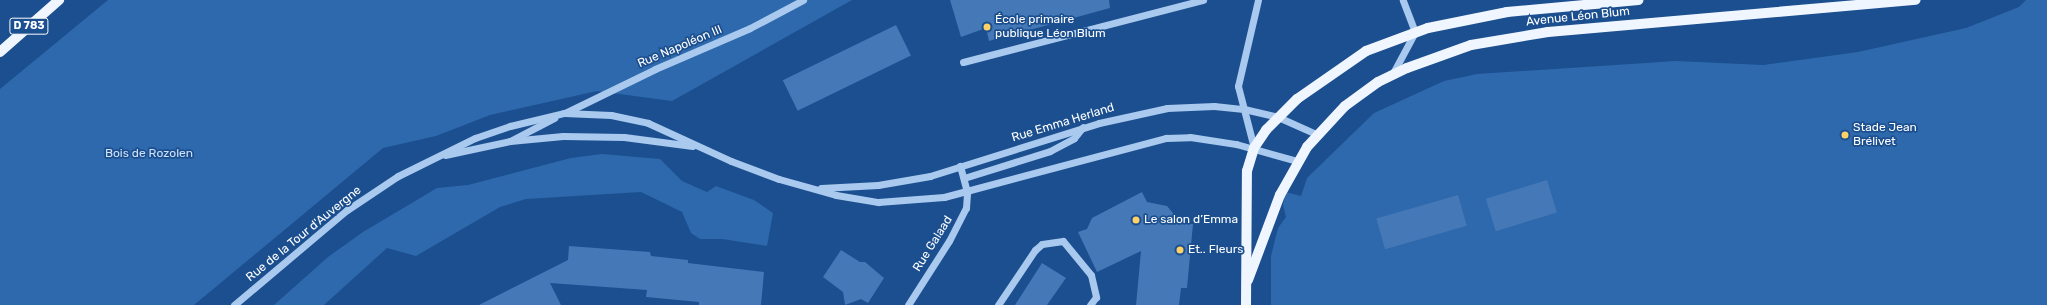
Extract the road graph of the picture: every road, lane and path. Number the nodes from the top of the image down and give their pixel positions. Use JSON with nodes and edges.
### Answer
{"nodes":[{"id":1,"x":59,"y":0,"type":"edge"},
{"id":2,"x":803,"y":0,"type":"edge"},
{"id":3,"x":1203,"y":0,"type":"edge"},
{"id":4,"x":1258,"y":0,"type":"edge"},
{"id":5,"x":1403,"y":0,"type":"edge"},
{"id":6,"x":1638,"y":0,"type":"edge"},
{"id":7,"x":1916,"y":0,"type":"edge"},
{"id":8,"x":1415,"y":32,"type":"junction"},
{"id":9,"x":0,"y":52,"type":"edge"},
{"id":10,"x":963,"y":62,"type":"dead end"},
{"id":11,"x":1392,"y":75,"type":"junction"},
{"id":12,"x":1244,"y":109,"type":"junction"},
{"id":13,"x":564,"y":113,"type":"junction"},
{"id":14,"x":1278,"y":117,"type":"junction"},
{"id":15,"x":1083,"y":127,"type":"junction"},
{"id":16,"x":1316,"y":134,"type":"junction"},
{"id":17,"x":510,"y":141,"type":"junction"},
{"id":18,"x":702,"y":147,"type":"junction"},
{"id":19,"x":1254,"y":148,"type":"junction"},
{"id":20,"x":431,"y":158,"type":"junction"},
{"id":21,"x":1297,"y":161,"type":"junction"},
{"id":22,"x":960,"y":166,"type":"junction"},
{"id":23,"x":964,"y":178,"type":"junction"},
{"id":24,"x":815,"y":188,"type":"junction"},
{"id":25,"x":967,"y":192,"type":"junction"},
{"id":26,"x":1248,"y":280,"type":"junction"},
{"id":27,"x":234,"y":305,"type":"edge"},
{"id":28,"x":908,"y":305,"type":"edge"},
{"id":29,"x":998,"y":305,"type":"edge"},
{"id":30,"x":1090,"y":305,"type":"edge"},
{"id":31,"x":1246,"y":305,"type":"edge"}],
"edges":[{"from":1,"to":9,"type":"main road","number":"D 783"},
{"from":2,"to":13,"type":"street","name":"Rue Napoléon III"},
{"from":3,"to":10,"type":"street"},
{"from":4,"to":12,"type":"street"},
{"from":5,"to":8,"type":"street"},
{"from":6,"to":8,"type":"main road","name":"Avenue Léon Blum"},
{"from":7,"to":11,"type":"main road","name":"Avenue Léon Blum"},
{"from":8,"to":11,"type":"street","name":"Avenue Léon Blum"},
{"from":8,"to":14,"type":"main road","name":"Avenue Léon Blum"},
{"from":11,"to":16,"type":"main road","name":"Avenue Léon Blum"},
{"from":12,"to":14,"type":"street","name":"Rue Emma Herland"},
{"from":12,"to":15,"type":"street","name":"Rue Emma Herland"},
{"from":12,"to":19,"type":"street"},
{"from":13,"to":17,"type":"street","name":"Rue Napoléon III"},
{"from":13,"to":18,"type":"street","name":"Rue Emma Herland"},
{"from":13,"to":20,"type":"street","name":"Rue Napoléon III"},
{"from":14,"to":16,"type":"street","name":"Rue Emma Herland"},
{"from":14,"to":19,"type":"main road","name":"Avenue Léon Blum"},
{"from":15,"to":22,"type":"street","name":"Rue Emma Herland"},
{"from":15,"to":23,"type":"street"},
{"from":16,"to":21,"type":"main road","name":"Avenue Léon Blum"},
{"from":17,"to":18,"type":"street","name":"Rue Emma Herland"},
{"from":17,"to":20,"type":"street","name":"Rue Emma Herland"},
{"from":18,"to":24,"type":"street","name":"Rue Emma Herland"},
{"from":19,"to":21,"type":"street","name":"Rue Emma Herland"},
{"from":19,"to":25,"type":"street","name":"Rue Emma Herland"},
{"from":19,"to":26,"type":"main road","name":"Avenue Léon Blum"},
{"from":20,"to":27,"type":"street","name":"Rue de la Tour d'Auvergne"},
{"from":21,"to":26,"type":"main road","name":"Avenue Léon Blum"},
{"from":22,"to":23,"type":"street","name":"Rue Galaad"},
{"from":22,"to":24,"type":"street","name":"Rue Emma Herland"},
{"from":23,"to":25,"type":"street","name":"Rue Galaad"},
{"from":24,"to":25,"type":"street","name":"Rue Emma Herland"},
{"from":25,"to":28,"type":"street","name":"Rue Galaad"},
{"from":26,"to":31,"type":"main road","name":"Avenue Léon Blum"},
{"from":29,"to":30,"type":"street"}]}
